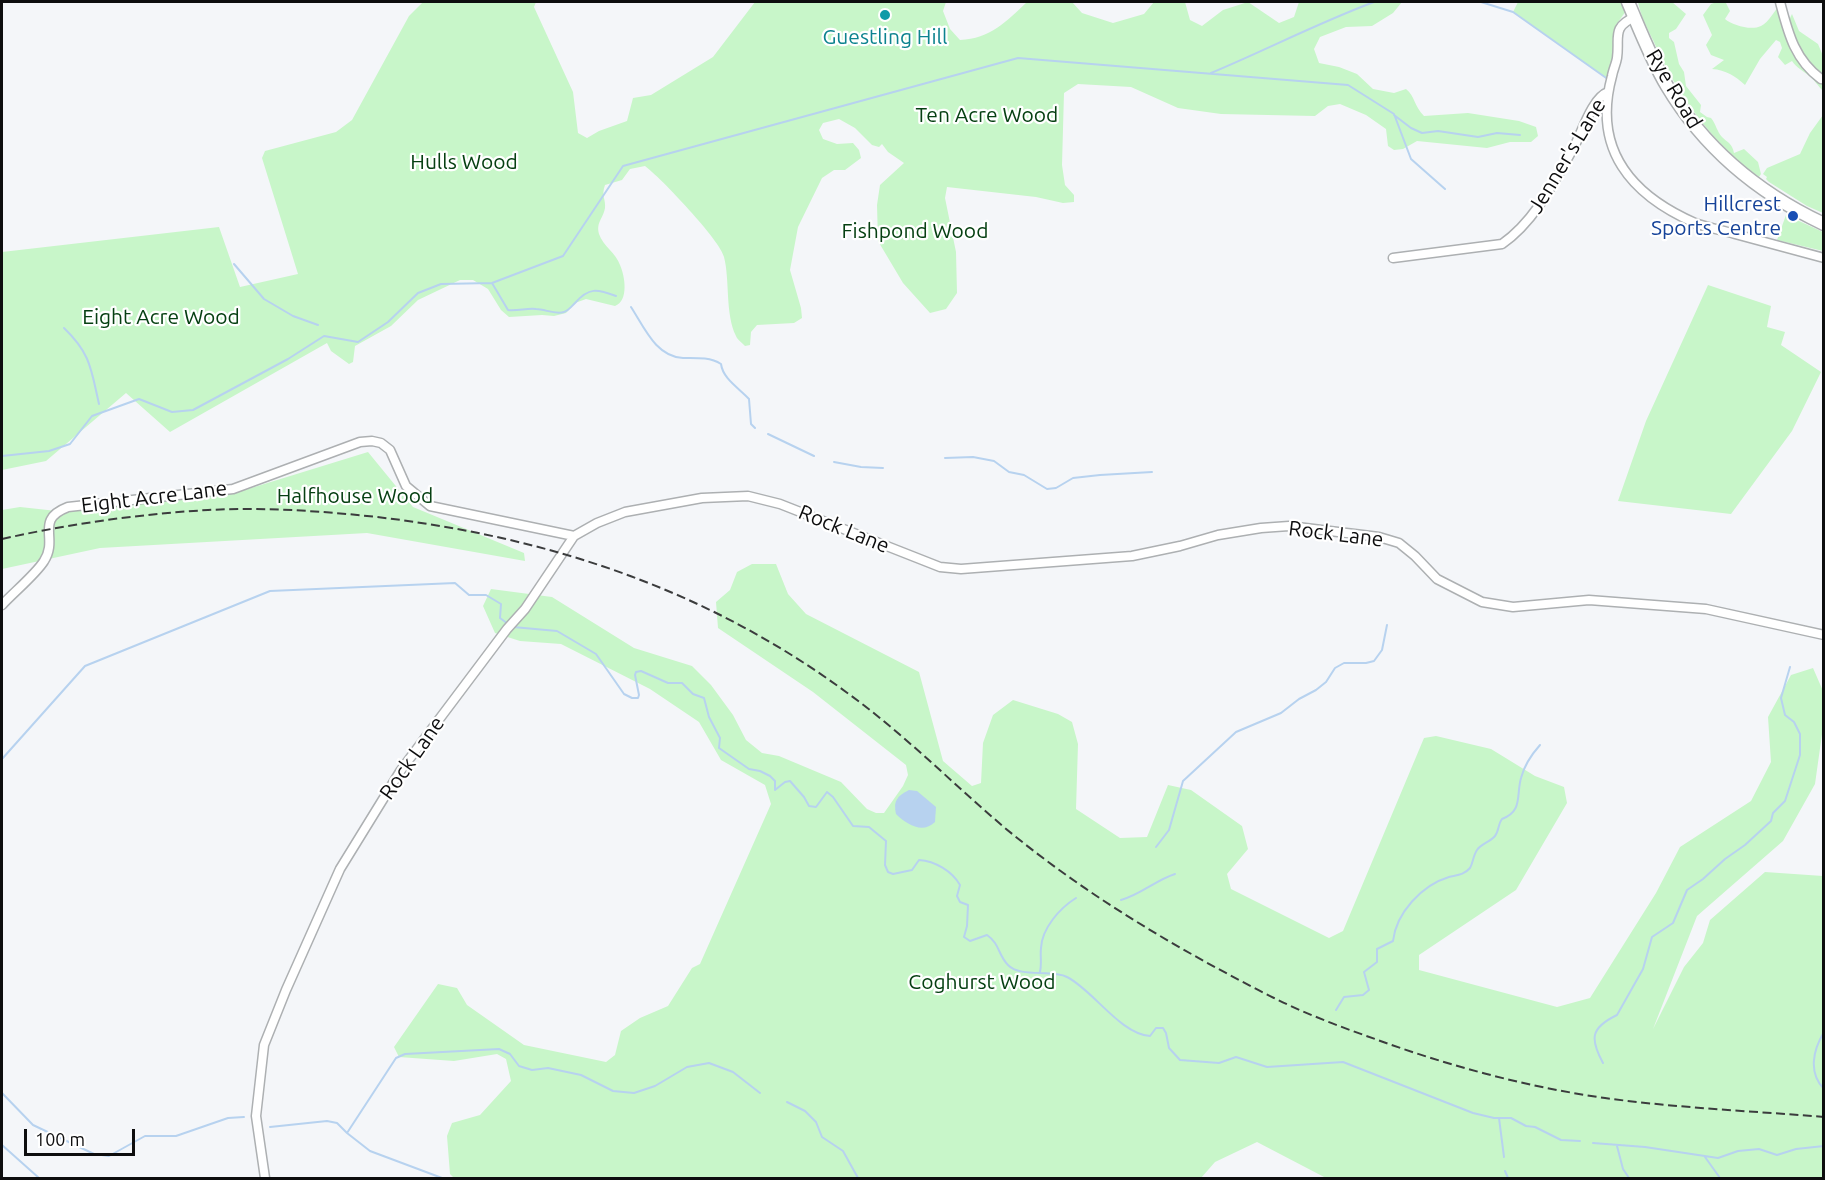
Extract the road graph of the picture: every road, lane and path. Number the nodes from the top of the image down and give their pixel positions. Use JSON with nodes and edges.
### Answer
{"nodes":[{"id":1,"x":1628,"y":2,"type":"edge"},
{"id":2,"x":1780,"y":2,"type":"edge"},
{"id":3,"x":1635,"y":17,"type":"junction"},
{"id":4,"x":1821,"y":79,"type":"dead end"},
{"id":5,"x":1608,"y":92,"type":"junction"},
{"id":6,"x":1824,"y":224,"type":"edge"},
{"id":7,"x":1393,"y":258,"type":"dead end"},
{"id":8,"x":1824,"y":258,"type":"edge"},
{"id":9,"x":574,"y":536,"type":"junction"},
{"id":10,"x":2,"y":605,"type":"edge"},
{"id":11,"x":1824,"y":635,"type":"edge"},
{"id":12,"x":265,"y":1179,"type":"edge"}],
"edges":[{"from":1,"to":3,"type":"highway","name":"Rye Road"},
{"from":2,"to":4,"type":"street"},
{"from":3,"to":5,"type":"street"},
{"from":3,"to":6,"type":"highway","name":"Rye Road"},
{"from":5,"to":7,"type":"street","name":"Jenner's Lane"},
{"from":5,"to":8,"type":"street"},
{"from":9,"to":10,"type":"street","name":"Eight Acre Lane"},
{"from":9,"to":11,"type":"street","name":"Rock Lane"},
{"from":9,"to":12,"type":"street","name":"Rock Lane"}]}
